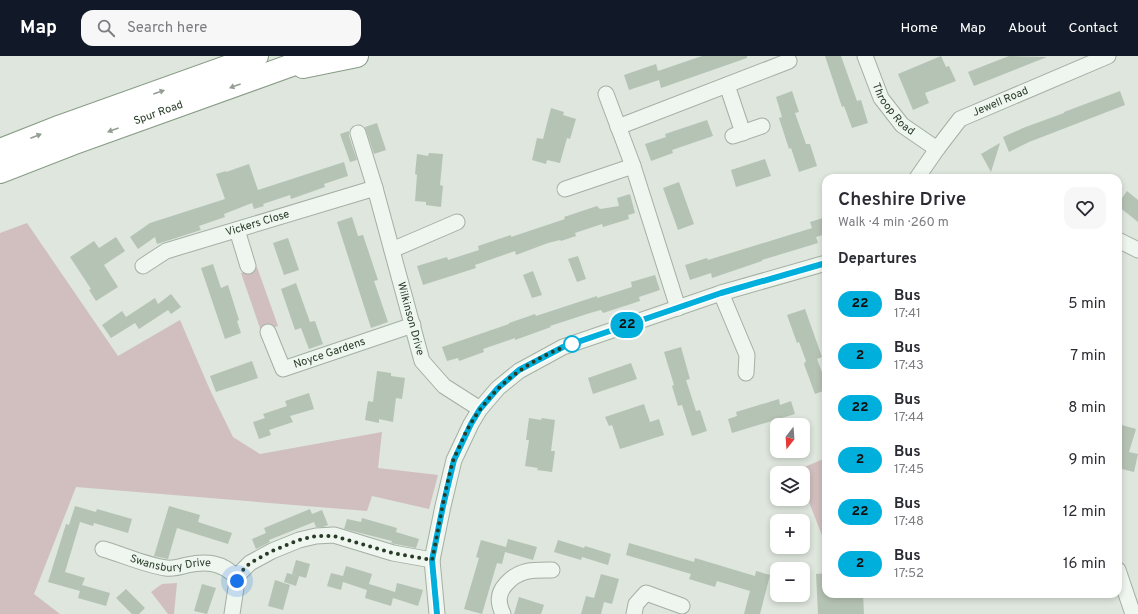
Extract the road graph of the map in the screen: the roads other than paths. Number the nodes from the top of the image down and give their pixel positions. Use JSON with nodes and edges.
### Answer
{"nodes":[{"id":1,"x":257,"y":56,"type":"edge"},
{"id":2,"x":317,"y":56,"type":"edge"},
{"id":3,"x":357,"y":56,"type":"edge"},
{"id":4,"x":865,"y":56,"type":"edge"},
{"id":5,"x":1108,"y":56,"type":"edge"},
{"id":6,"x":789,"y":60,"type":"dead end"},
{"id":7,"x":272,"y":73,"type":"junction"},
{"id":8,"x":727,"y":85,"type":"junction"},
{"id":9,"x":606,"y":94,"type":"dead end"},
{"id":10,"x":762,"y":126,"type":"dead end"},
{"id":11,"x":618,"y":127,"type":"junction"},
{"id":12,"x":358,"y":133,"type":"dead end"},
{"id":13,"x":937,"y":149,"type":"junction"},
{"id":14,"x":0,"y":150,"type":"edge"},
{"id":15,"x":633,"y":166,"type":"junction"},
{"id":16,"x":0,"y":172,"type":"edge"},
{"id":17,"x":920,"y":174,"type":"edge"},
{"id":18,"x":375,"y":188,"type":"junction"},
{"id":19,"x":565,"y":189,"type":"dead end"},
{"id":20,"x":457,"y":222,"type":"dead end"},
{"id":21,"x":237,"y":230,"type":"junction"},
{"id":22,"x":1122,"y":242,"type":"edge"},
{"id":23,"x":1138,"y":248,"type":"edge"},
{"id":24,"x":392,"y":250,"type":"junction"},
{"id":25,"x":822,"y":264,"type":"edge"},
{"id":26,"x":143,"y":266,"type":"dead end"},
{"id":27,"x":248,"y":266,"type":"dead end"},
{"id":28,"x":721,"y":293,"type":"junction"},
{"id":29,"x":678,"y":308,"type":"junction"},
{"id":30,"x":413,"y":325,"type":"junction"},
{"id":31,"x":268,"y":332,"type":"dead end"},
{"id":32,"x":746,"y":373,"type":"dead end"},
{"id":33,"x":480,"y":409,"type":"junction"},
{"id":34,"x":103,"y":549,"type":"dead end"},
{"id":35,"x":432,"y":560,"type":"junction"},
{"id":36,"x":552,"y":570,"type":"dead end"},
{"id":37,"x":236,"y":577,"type":"junction"},
{"id":38,"x":1122,"y":582,"type":"edge"},
{"id":39,"x":682,"y":606,"type":"dead end"},
{"id":40,"x":232,"y":614,"type":"edge"},
{"id":41,"x":437,"y":614,"type":"edge"},
{"id":42,"x":503,"y":614,"type":"edge"},
{"id":43,"x":634,"y":614,"type":"edge"},
{"id":44,"x":1133,"y":614,"type":"edge"}],
"edges":[{"from":14,"to":1,"type":"highway","name":"Spur Road","one_way":true},
{"from":2,"to":7,"type":"highway","name":"Spur Road"},
{"from":3,"to":7,"type":"highway"},
{"from":4,"to":13,"type":"street","name":"Throop Road"},
{"from":5,"to":13,"type":"street","name":"Jewell Road"},
{"from":6,"to":8,"type":"street"},
{"from":7,"to":16,"type":"highway","name":"Spur Road","one_way":true},
{"from":8,"to":10,"type":"street"},
{"from":8,"to":11,"type":"street"},
{"from":9,"to":11,"type":"street"},
{"from":11,"to":15,"type":"street"},
{"from":12,"to":18,"type":"street","name":"Wilkinson Drive"},
{"from":13,"to":17,"type":"street","name":"Jewell Road"},
{"from":15,"to":19,"type":"street"},
{"from":15,"to":29,"type":"street"},
{"from":18,"to":21,"type":"street","name":"Vickers Close"},
{"from":18,"to":24,"type":"street","name":"Wilkinson Drive"},
{"from":20,"to":24,"type":"street"},
{"from":21,"to":26,"type":"street","name":"Vickers Close"},
{"from":21,"to":27,"type":"street"},
{"from":22,"to":23,"type":"street"},
{"from":24,"to":30,"type":"street","name":"Wilkinson Drive"},
{"from":25,"to":28,"type":"street"},
{"from":28,"to":29,"type":"street"},
{"from":28,"to":32,"type":"street"},
{"from":29,"to":33,"type":"street"},
{"from":30,"to":31,"type":"street","name":"Noyce Gardens"},
{"from":30,"to":33,"type":"street","name":"Wilkinson Drive"},
{"from":33,"to":35,"type":"street"},
{"from":34,"to":37,"type":"street","name":"Swansbury Drive"},
{"from":35,"to":37,"type":"street"},
{"from":35,"to":41,"type":"street"},
{"from":36,"to":42,"type":"street"},
{"from":37,"to":40,"type":"street"},
{"from":38,"to":44,"type":"street"},
{"from":39,"to":43,"type":"street"}]}
